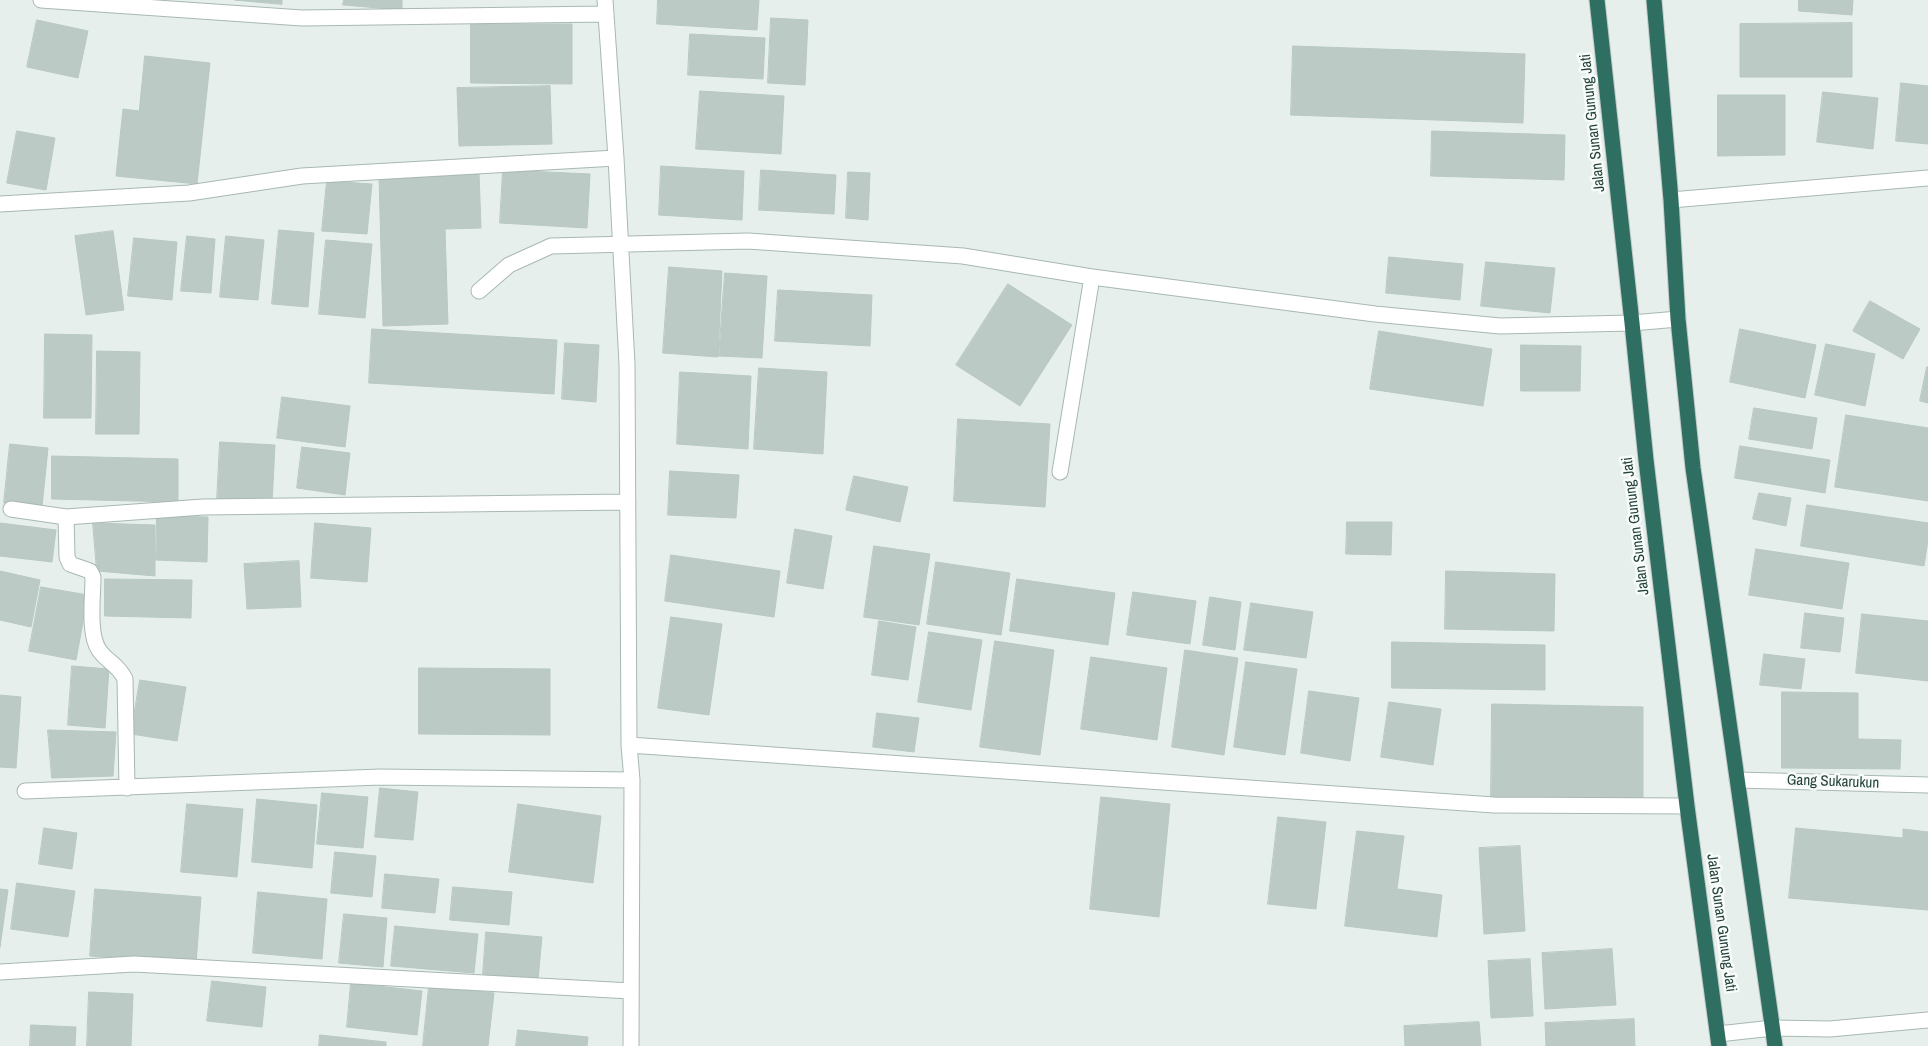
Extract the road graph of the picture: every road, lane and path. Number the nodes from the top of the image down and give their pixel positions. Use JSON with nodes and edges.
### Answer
{"nodes":[{"id":1,"x":42,"y":0,"type":"edge"},
{"id":2,"x":1597,"y":0,"type":"edge"},
{"id":3,"x":1654,"y":0,"type":"edge"},
{"id":4,"x":605,"y":7,"type":"edge"},
{"id":5,"x":616,"y":158,"type":"junction"},
{"id":6,"x":1928,"y":178,"type":"edge"},
{"id":7,"x":1671,"y":200,"type":"junction"},
{"id":8,"x":0,"y":204,"type":"edge"},
{"id":9,"x":620,"y":244,"type":"junction"},
{"id":10,"x":1092,"y":277,"type":"junction"},
{"id":11,"x":478,"y":291,"type":"dead end"},
{"id":12,"x":1678,"y":319,"type":"junction"},
{"id":13,"x":1632,"y":323,"type":"junction"},
{"id":14,"x":1060,"y":472,"type":"dead end"},
{"id":15,"x":628,"y":502,"type":"junction"},
{"id":16,"x":10,"y":509,"type":"dead end"},
{"id":17,"x":66,"y":517,"type":"junction"},
{"id":18,"x":629,"y":745,"type":"junction"},
{"id":19,"x":632,"y":780,"type":"junction"},
{"id":20,"x":1738,"y":780,"type":"junction"},
{"id":21,"x":1928,"y":785,"type":"edge"},
{"id":22,"x":127,"y":788,"type":"junction"},
{"id":23,"x":25,"y":791,"type":"dead end"},
{"id":24,"x":1688,"y":806,"type":"junction"},
{"id":25,"x":0,"y":972,"type":"edge"},
{"id":26,"x":632,"y":991,"type":"junction"},
{"id":27,"x":1928,"y":1020,"type":"edge"},
{"id":28,"x":1773,"y":1028,"type":"junction"},
{"id":29,"x":1719,"y":1040,"type":"edge"},
{"id":30,"x":631,"y":1046,"type":"edge"},
{"id":31,"x":1775,"y":1046,"type":"edge"}],
"edges":[{"from":1,"to":4,"type":"street"},
{"from":2,"to":13,"type":"highway","name":"Jalan Sunan Gunung Jati"},
{"from":3,"to":7,"type":"highway"},
{"from":4,"to":5,"type":"street"},
{"from":5,"to":8,"type":"street"},
{"from":5,"to":9,"type":"street"},
{"from":6,"to":7,"type":"street"},
{"from":7,"to":12,"type":"highway"},
{"from":9,"to":10,"type":"street"},
{"from":9,"to":11,"type":"street"},
{"from":9,"to":15,"type":"street"},
{"from":10,"to":13,"type":"street"},
{"from":10,"to":14,"type":"street"},
{"from":12,"to":13,"type":"street"},
{"from":12,"to":20,"type":"highway"},
{"from":13,"to":24,"type":"highway","name":"Jalan Sunan Gunung Jati"},
{"from":15,"to":17,"type":"street"},
{"from":15,"to":18,"type":"street"},
{"from":16,"to":17,"type":"street"},
{"from":17,"to":22,"type":"street"},
{"from":18,"to":19,"type":"street"},
{"from":18,"to":24,"type":"street"},
{"from":19,"to":22,"type":"street"},
{"from":19,"to":26,"type":"street"},
{"from":20,"to":21,"type":"street","name":"Gang Sukarukun"},
{"from":20,"to":28,"type":"highway"},
{"from":22,"to":23,"type":"street"},
{"from":24,"to":29,"type":"highway","name":"Jalan Sunan Gunung Jati"},
{"from":25,"to":26,"type":"street"},
{"from":26,"to":30,"type":"street"},
{"from":27,"to":28,"type":"street"},
{"from":28,"to":29,"type":"street"},
{"from":28,"to":31,"type":"highway"}]}
